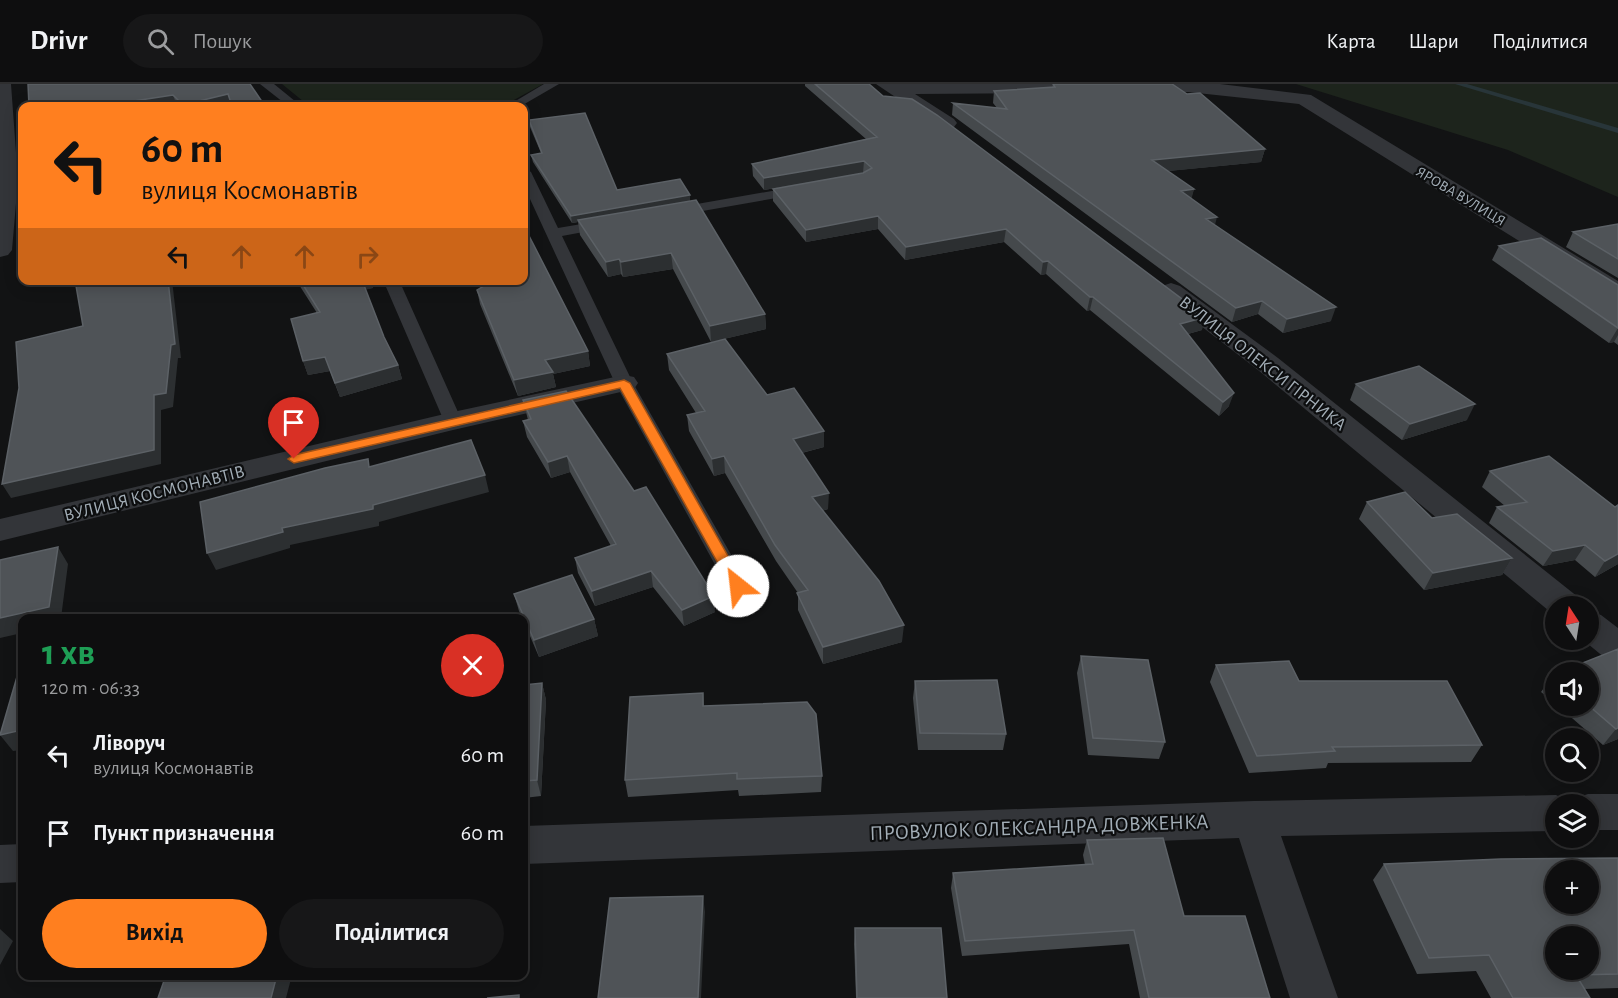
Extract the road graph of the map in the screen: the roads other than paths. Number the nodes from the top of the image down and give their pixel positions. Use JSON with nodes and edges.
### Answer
{"nodes":[{"id":1,"x":2,"y":84,"type":"edge"},
{"id":2,"x":266,"y":84,"type":"edge"},
{"id":3,"x":553,"y":84,"type":"edge"},
{"id":4,"x":889,"y":87,"type":"edge"},
{"id":5,"x":290,"y":102,"type":"edge"},
{"id":6,"x":520,"y":102,"type":"edge"},
{"id":7,"x":963,"y":135,"type":"edge"},
{"id":8,"x":528,"y":180,"type":"edge"},
{"id":9,"x":816,"y":187,"type":"edge"},
{"id":10,"x":656,"y":215,"type":"edge"},
{"id":11,"x":621,"y":221,"type":"edge"},
{"id":12,"x":553,"y":233,"type":"junction"},
{"id":13,"x":0,"y":250,"type":"edge"},
{"id":14,"x":1154,"y":278,"type":"edge"},
{"id":15,"x":393,"y":285,"type":"edge"},
{"id":16,"x":1618,"y":292,"type":"edge"},
{"id":17,"x":624,"y":383,"type":"junction"},
{"id":18,"x":453,"y":421,"type":"junction"},
{"id":19,"x":0,"y":530,"type":"edge"},
{"id":20,"x":738,"y":586,"type":"dead end"},
{"id":21,"x":1554,"y":596,"type":"edge"},
{"id":22,"x":1599,"y":633,"type":"edge"},
{"id":23,"x":1618,"y":648,"type":"edge"},
{"id":24,"x":1599,"y":812,"type":"edge"},
{"id":25,"x":1618,"y":812,"type":"edge"},
{"id":26,"x":1545,"y":813,"type":"edge"},
{"id":27,"x":1254,"y":819,"type":"junction"},
{"id":28,"x":528,"y":845,"type":"edge"},
{"id":29,"x":18,"y":863,"type":"edge"},
{"id":30,"x":0,"y":864,"type":"edge"},
{"id":31,"x":1314,"y":998,"type":"edge"}],
"edges":[{"from":1,"to":13,"type":"street"},
{"from":2,"to":5,"type":"lane"},
{"from":3,"to":6,"type":"lane"},
{"from":4,"to":7,"type":"street"},
{"from":4,"to":16,"type":"street","name":"ЯРОВА ВУЛИЦЯ"},
{"from":8,"to":12,"type":"lane"},
{"from":9,"to":10,"type":"lane"},
{"from":11,"to":12,"type":"lane"},
{"from":12,"to":17,"type":"lane"},
{"from":14,"to":21,"type":"street","name":"ВУЛИЦЯ ОЛЕКСИ ГІРНИКА"},
{"from":15,"to":18,"type":"lane"},
{"from":17,"to":18,"type":"street","name":"ВУЛИЦЯ КОСМОНАВТІВ"},
{"from":17,"to":20,"type":"lane"},
{"from":18,"to":19,"type":"street","name":"ВУЛИЦЯ КОСМОНАВТІВ"},
{"from":22,"to":23,"type":"street"},
{"from":24,"to":25,"type":"street"},
{"from":26,"to":27,"type":"street","name":"ПРОВУЛОК ОЛЕКСАНДРА ДОВЖЕНКА"},
{"from":27,"to":28,"type":"street","name":"ПРОВУЛОК ОЛЕКСАНДРА ДОВЖЕНКА"},
{"from":27,"to":31,"type":"street"},
{"from":29,"to":30,"type":"street"}]}
